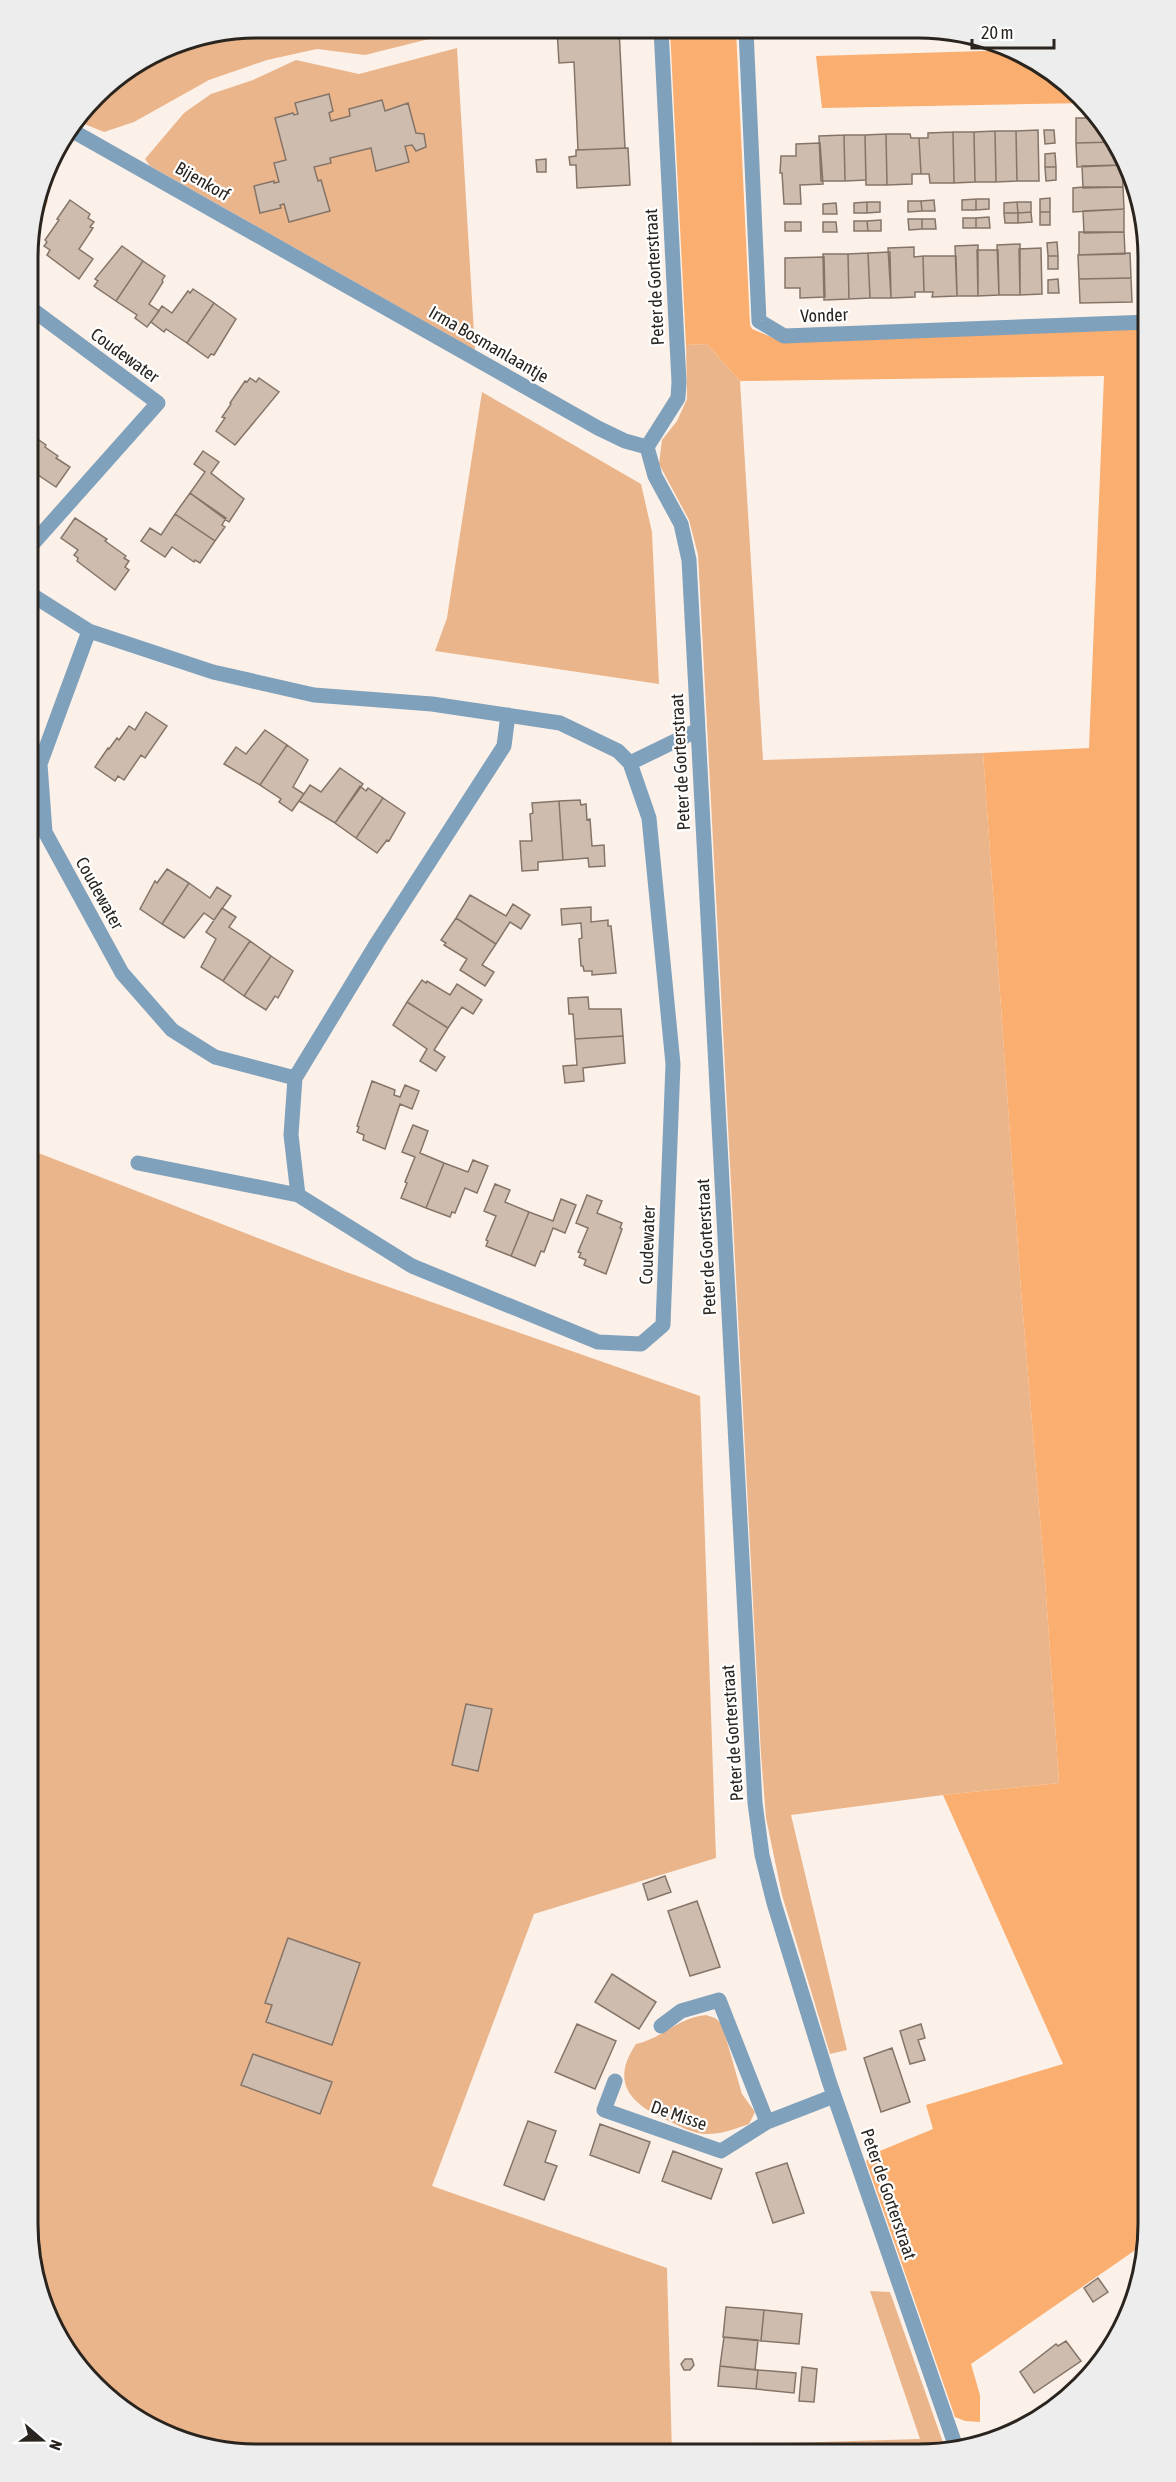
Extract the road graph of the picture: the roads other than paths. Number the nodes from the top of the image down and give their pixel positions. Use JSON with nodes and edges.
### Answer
{"nodes":[{"id":1,"x":661,"y":38,"type":"edge"},
{"id":2,"x":746,"y":38,"type":"edge"},
{"id":3,"x":76,"y":133,"type":"edge"},
{"id":4,"x":316,"y":268,"type":"joint"},
{"id":5,"x":38,"y":314,"type":"edge"},
{"id":6,"x":1138,"y":322,"type":"edge"},
{"id":7,"x":647,"y":447,"type":"junction"},
{"id":8,"x":38,"y":538,"type":"edge"},
{"id":9,"x":38,"y":599,"type":"edge"},
{"id":10,"x":89,"y":631,"type":"junction"},
{"id":11,"x":508,"y":715,"type":"junction"},
{"id":12,"x":698,"y":730,"type":"junction"},
{"id":13,"x":630,"y":763,"type":"junction"},
{"id":14,"x":296,"y":1078,"type":"junction"},
{"id":15,"x":138,"y":1163,"type":"dead end"},
{"id":16,"x":297,"y":1195,"type":"junction"},
{"id":17,"x":661,"y":2026,"type":"dead end"},
{"id":18,"x":615,"y":2081,"type":"dead end"},
{"id":19,"x":834,"y":2096,"type":"junction"},
{"id":20,"x":767,"y":2122,"type":"junction"},
{"id":21,"x":954,"y":2441,"type":"edge"}],
"edges":[{"from":1,"to":7,"type":"street","name":"Peter de Gorterstraat"},
{"from":2,"to":6,"type":"street","name":"Vonder"},
{"from":3,"to":4,"type":"street","name":"Bijenkorf"},
{"from":4,"to":7,"type":"street","name":"Irma Bosmanlaantje"},
{"from":5,"to":8,"type":"street","name":"Coudewater"},
{"from":7,"to":12,"type":"street","name":"Peter de Gorterstraat"},
{"from":9,"to":10,"type":"street"},
{"from":10,"to":11,"type":"street"},
{"from":10,"to":14,"type":"street","name":"Coudewater"},
{"from":11,"to":13,"type":"street"},
{"from":11,"to":14,"type":"street"},
{"from":12,"to":13,"type":"street"},
{"from":12,"to":19,"type":"street","name":"Peter de Gorterstraat"},
{"from":13,"to":16,"type":"street","name":"Coudewater"},
{"from":14,"to":16,"type":"street"},
{"from":15,"to":16,"type":"street","name":"Coudewater"},
{"from":17,"to":20,"type":"street"},
{"from":18,"to":20,"type":"street","name":"De Misse"},
{"from":19,"to":20,"type":"street","name":"De Misse"},
{"from":19,"to":21,"type":"street","name":"Peter de Gorterstraat"}]}
